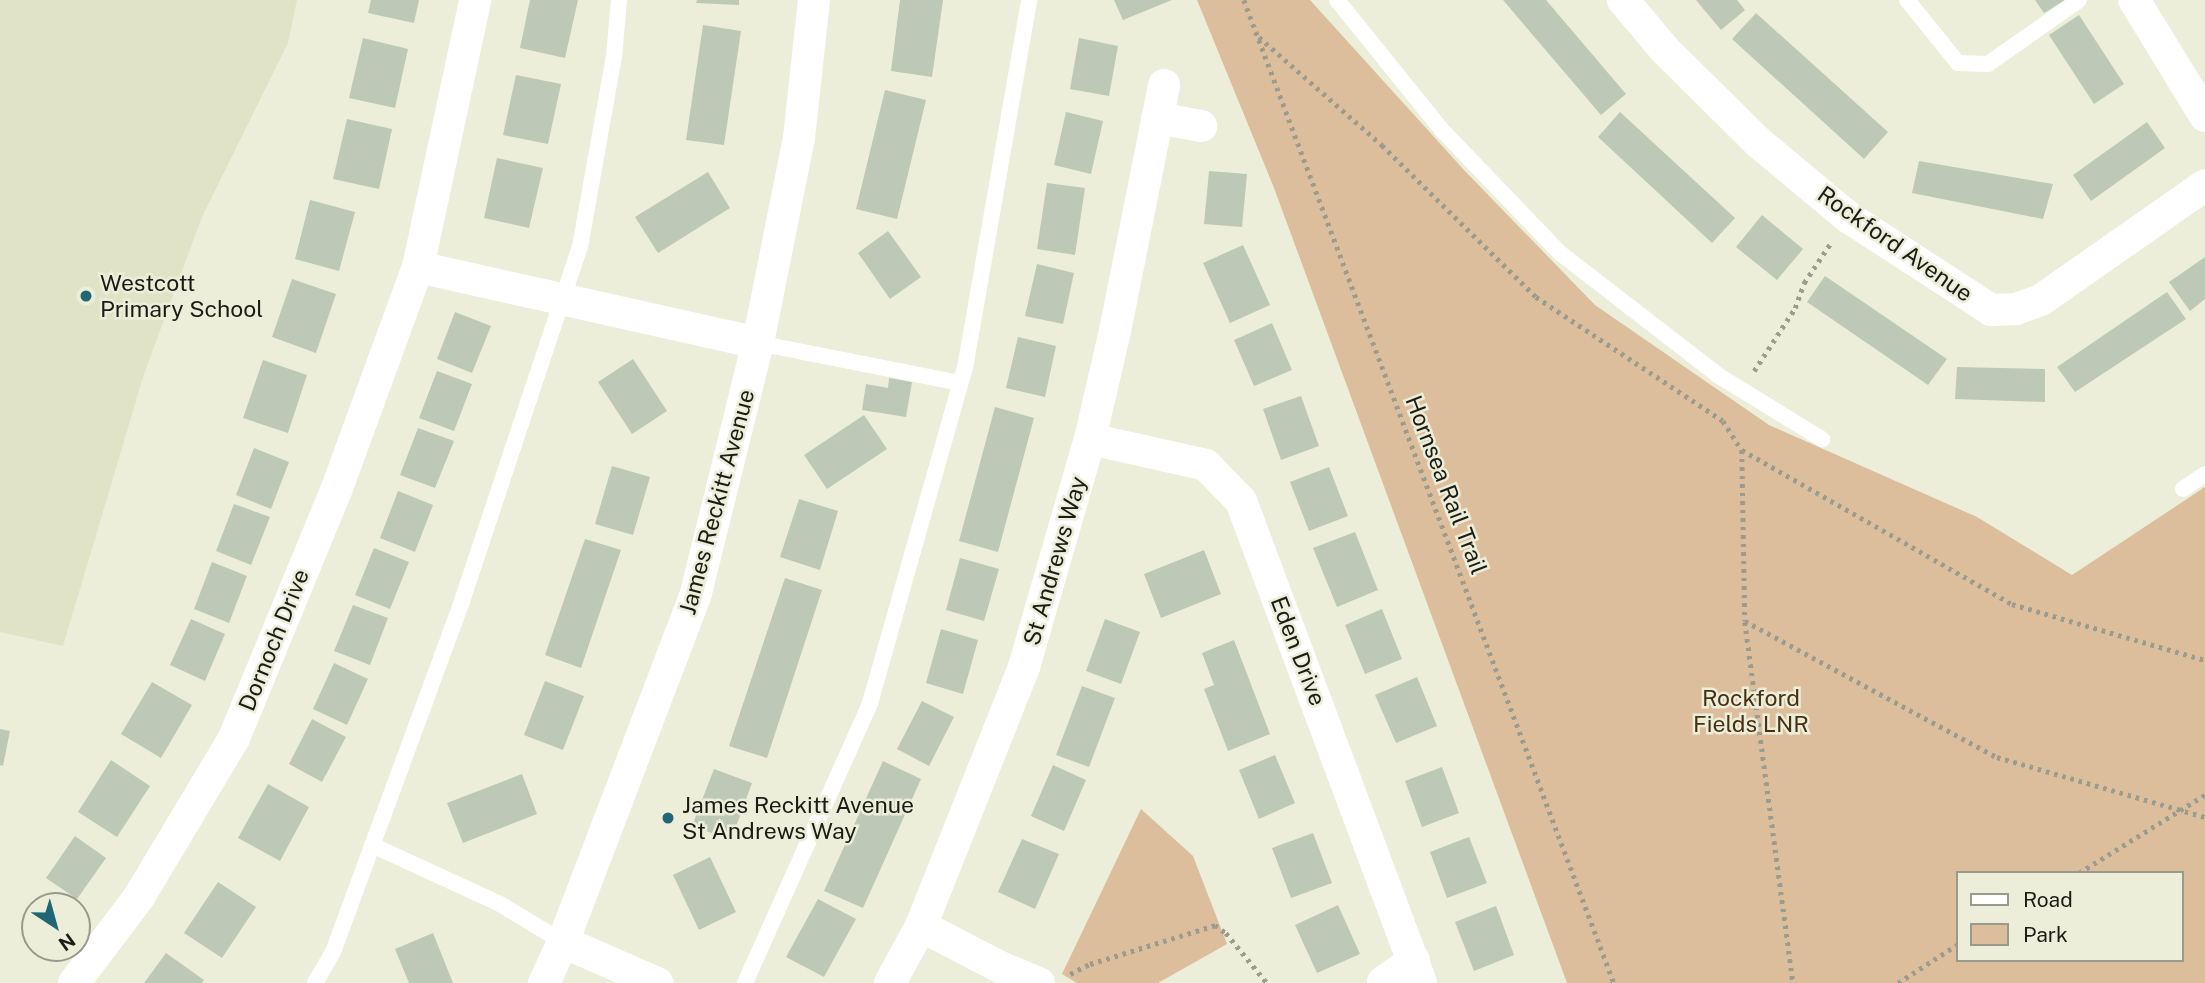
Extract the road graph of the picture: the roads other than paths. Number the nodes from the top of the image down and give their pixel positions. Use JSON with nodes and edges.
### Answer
{"nodes":[{"id":1,"x":475,"y":0,"type":"edge"},
{"id":2,"x":619,"y":0,"type":"edge"},
{"id":3,"x":814,"y":0,"type":"edge"},
{"id":4,"x":1029,"y":0,"type":"edge"},
{"id":5,"x":1337,"y":0,"type":"edge"},
{"id":6,"x":1623,"y":0,"type":"edge"},
{"id":7,"x":1907,"y":0,"type":"edge"},
{"id":8,"x":2079,"y":0,"type":"edge"},
{"id":9,"x":2134,"y":0,"type":"edge"},
{"id":10,"x":1164,"y":85,"type":"dead end"},
{"id":11,"x":2205,"y":116,"type":"edge"},
{"id":12,"x":1157,"y":118,"type":"junction"},
{"id":13,"x":1201,"y":126,"type":"dead end"},
{"id":14,"x":2205,"y":185,"type":"edge"},
{"id":15,"x":418,"y":267,"type":"junction"},
{"id":16,"x":560,"y":299,"type":"junction"},
{"id":17,"x":758,"y":343,"type":"junction"},
{"id":18,"x":960,"y":383,"type":"junction"},
{"id":19,"x":1090,"y":439,"type":"junction"},
{"id":20,"x":1822,"y":439,"type":"dead end"},
{"id":21,"x":2205,"y":474,"type":"edge"},
{"id":22,"x":2183,"y":489,"type":"dead end"},
{"id":23,"x":372,"y":845,"type":"junction"},
{"id":24,"x":921,"y":926,"type":"junction"},
{"id":25,"x":563,"y":942,"type":"junction"},
{"id":26,"x":1418,"y":972,"type":"edge"},
{"id":27,"x":1052,"y":980,"type":"edge"},
{"id":28,"x":1383,"y":982,"type":"edge"},
{"id":29,"x":74,"y":983,"type":"edge"},
{"id":30,"x":315,"y":983,"type":"edge"},
{"id":31,"x":544,"y":983,"type":"edge"},
{"id":32,"x":657,"y":983,"type":"edge"},
{"id":33,"x":745,"y":983,"type":"edge"},
{"id":34,"x":890,"y":983,"type":"edge"}],
"edges":[{"from":1,"to":15,"type":"street","name":"Dornoch Drive"},
{"from":2,"to":16,"type":"lane"},
{"from":3,"to":17,"type":"street","name":"James Reckitt Avenue"},
{"from":4,"to":18,"type":"lane"},
{"from":5,"to":20,"type":"lane"},
{"from":6,"to":14,"type":"street","name":"Rockford Avenue"},
{"from":7,"to":8,"type":"lane"},
{"from":9,"to":11,"type":"street"},
{"from":10,"to":12,"type":"street","name":"St Andrews Way"},
{"from":12,"to":13,"type":"street"},
{"from":12,"to":19,"type":"street","name":"St Andrews Way"},
{"from":15,"to":16,"type":"street"},
{"from":15,"to":29,"type":"street","name":"Dornoch Drive"},
{"from":16,"to":17,"type":"street"},
{"from":16,"to":23,"type":"lane"},
{"from":17,"to":18,"type":"lane"},
{"from":17,"to":25,"type":"street","name":"James Reckitt Avenue"},
{"from":18,"to":33,"type":"lane"},
{"from":19,"to":24,"type":"street","name":"St Andrews Way"},
{"from":19,"to":26,"type":"street","name":"Eden Drive"},
{"from":21,"to":22,"type":"lane"},
{"from":23,"to":25,"type":"lane"},
{"from":23,"to":30,"type":"lane"},
{"from":24,"to":27,"type":"street"},
{"from":24,"to":34,"type":"street","name":"St Andrews Way"},
{"from":25,"to":31,"type":"street","name":"James Reckitt Avenue"},
{"from":25,"to":32,"type":"street"},
{"from":26,"to":28,"type":"street","name":"Eden Drive"}]}
